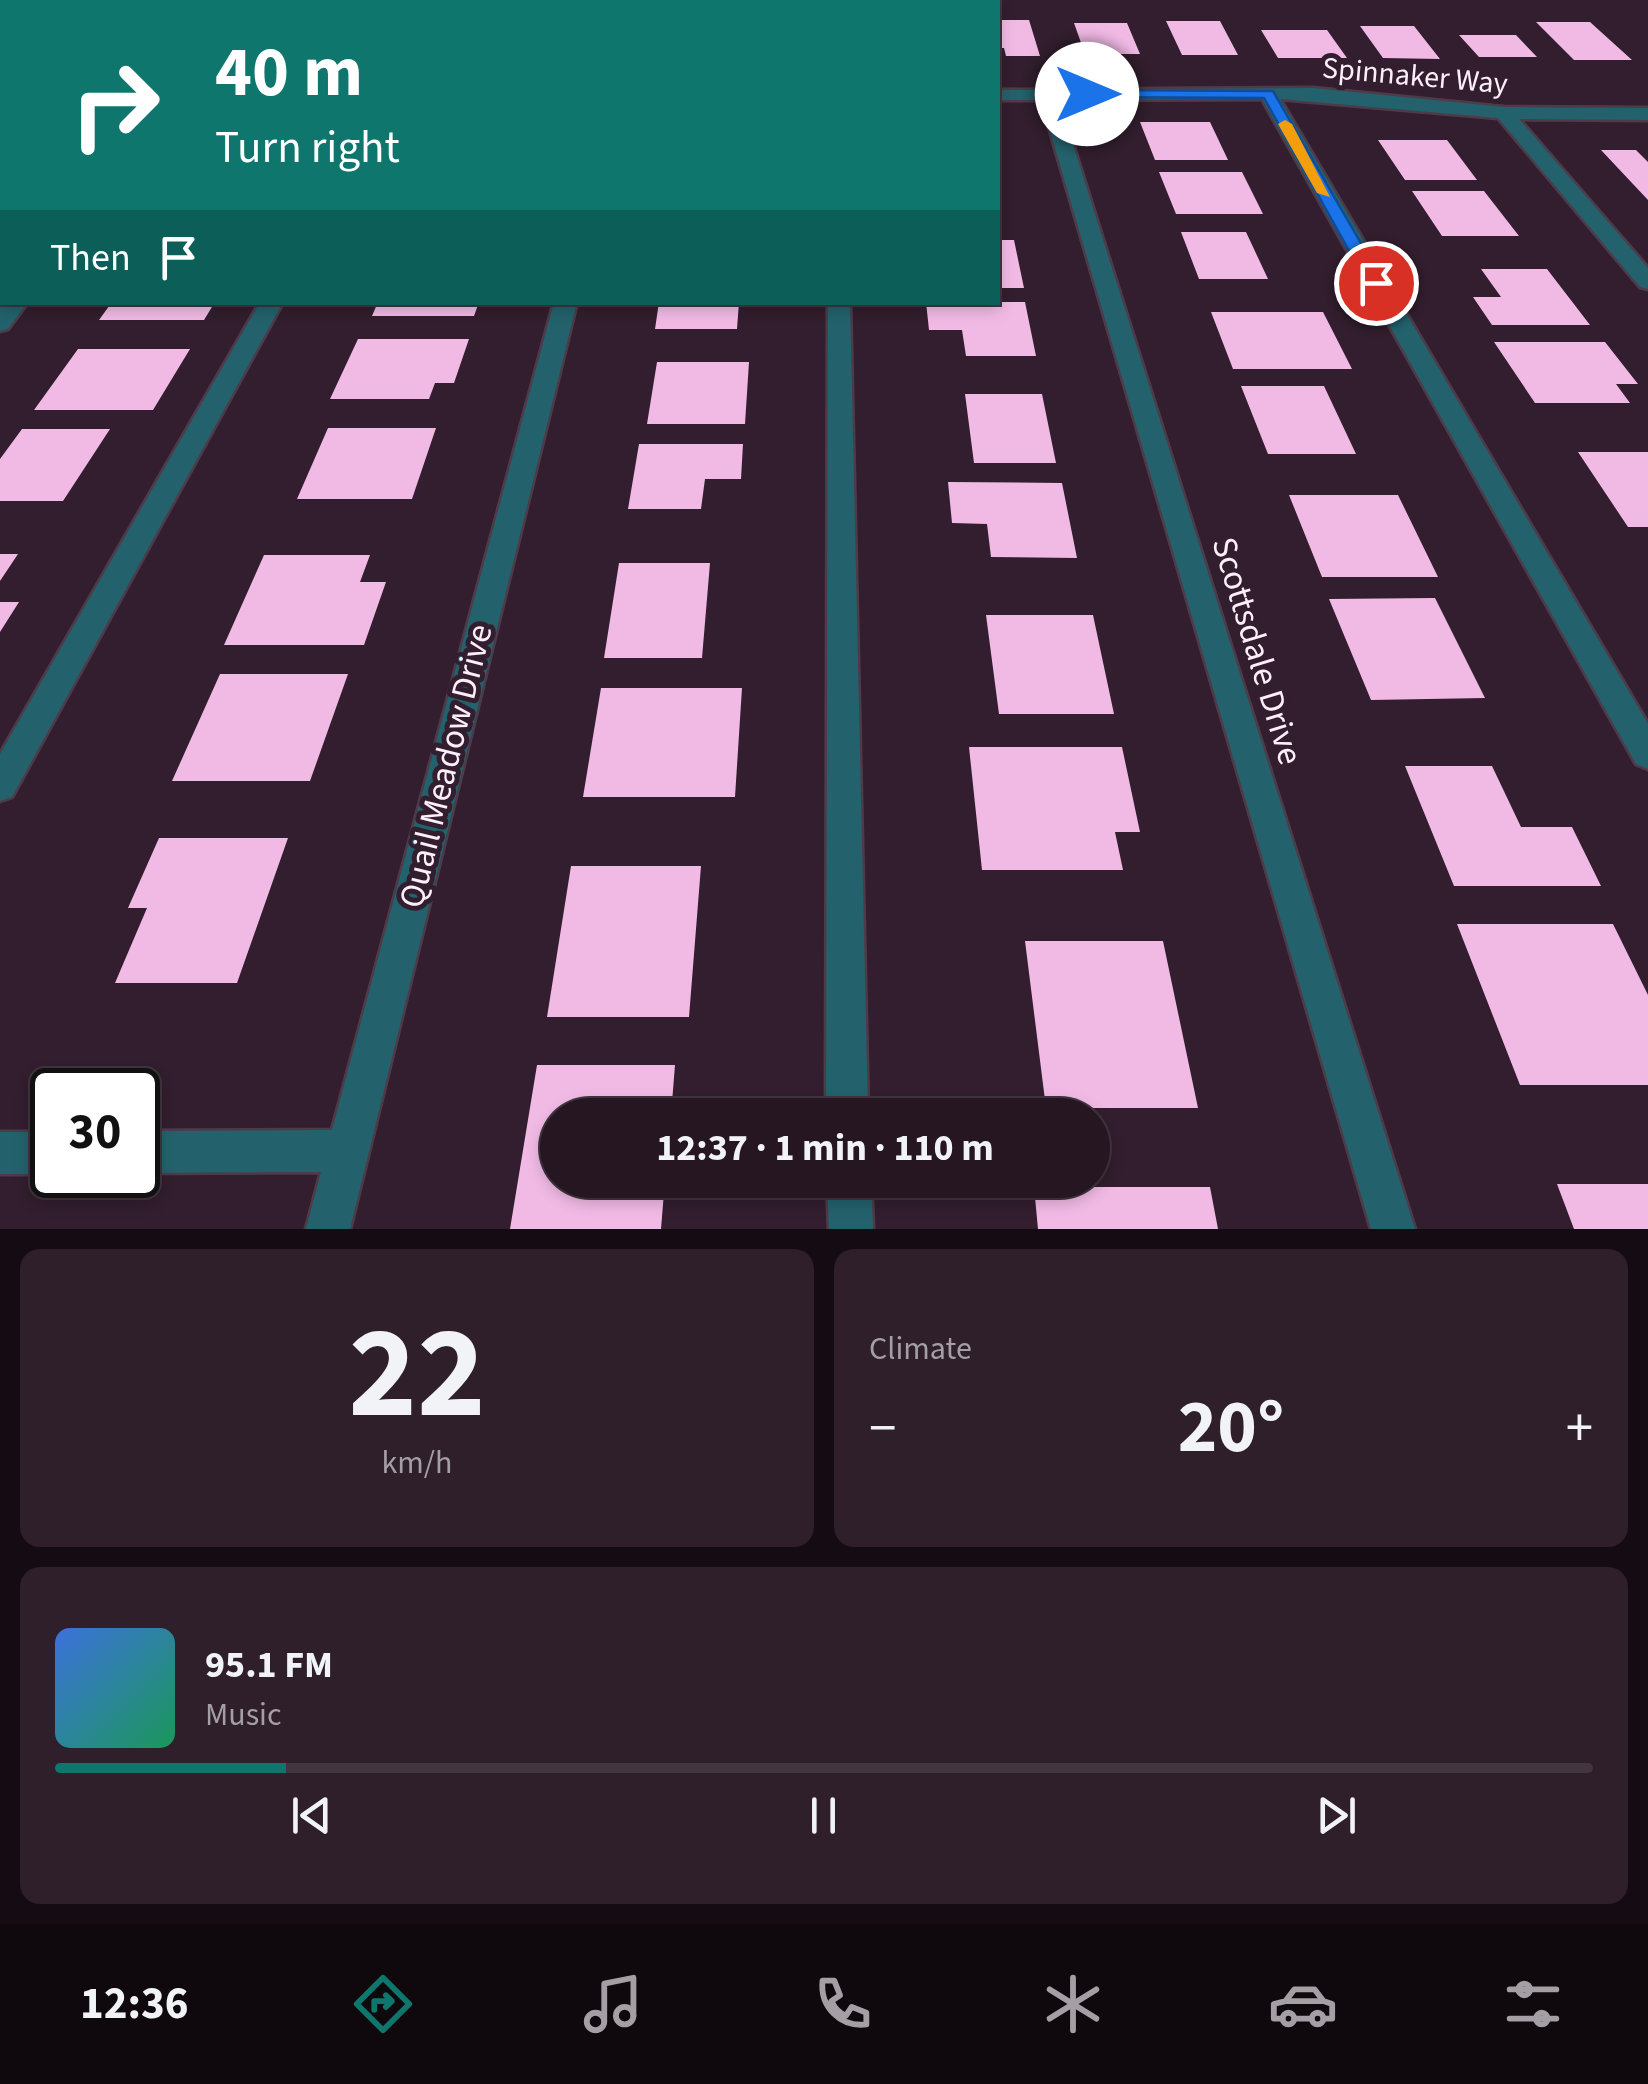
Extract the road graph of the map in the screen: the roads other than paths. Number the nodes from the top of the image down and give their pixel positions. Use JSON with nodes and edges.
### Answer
{"nodes":[{"id":1,"x":1000,"y":94,"type":"edge"},
{"id":2,"x":1048,"y":94,"type":"junction"},
{"id":3,"x":1268,"y":94,"type":"junction"},
{"id":4,"x":1504,"y":113,"type":"junction"},
{"id":5,"x":1648,"y":114,"type":"edge"},
{"id":6,"x":1648,"y":282,"type":"edge"},
{"id":7,"x":270,"y":305,"type":"edge"},
{"id":8,"x":565,"y":305,"type":"edge"},
{"id":9,"x":840,"y":305,"type":"edge"},
{"id":10,"x":1648,"y":754,"type":"edge"},
{"id":11,"x":0,"y":786,"type":"edge"},
{"id":12,"x":847,"y":1098,"type":"edge"},
{"id":13,"x":347,"y":1151,"type":"junction"},
{"id":14,"x":160,"y":1152,"type":"edge"},
{"id":15,"x":30,"y":1153,"type":"edge"},
{"id":16,"x":0,"y":1154,"type":"edge"},
{"id":17,"x":850,"y":1198,"type":"edge"},
{"id":18,"x":328,"y":1229,"type":"edge"},
{"id":19,"x":851,"y":1229,"type":"edge"},
{"id":20,"x":1393,"y":1229,"type":"edge"}],
"edges":[{"from":1,"to":2,"type":"street","name":"Spinnaker Way"},
{"from":2,"to":3,"type":"street","name":"Spinnaker Way"},
{"from":2,"to":20,"type":"street","name":"Scottsdale Drive"},
{"from":3,"to":4,"type":"street","name":"Spinnaker Way"},
{"from":3,"to":10,"type":"street"},
{"from":4,"to":5,"type":"street","name":"Spinnaker Way"},
{"from":4,"to":6,"type":"street"},
{"from":7,"to":11,"type":"street"},
{"from":8,"to":13,"type":"street","name":"Quail Meadow Drive"},
{"from":9,"to":12,"type":"street"},
{"from":13,"to":14,"type":"street"},
{"from":13,"to":18,"type":"street","name":"Quail Meadow Drive"},
{"from":15,"to":16,"type":"street"},
{"from":17,"to":19,"type":"street"}]}
